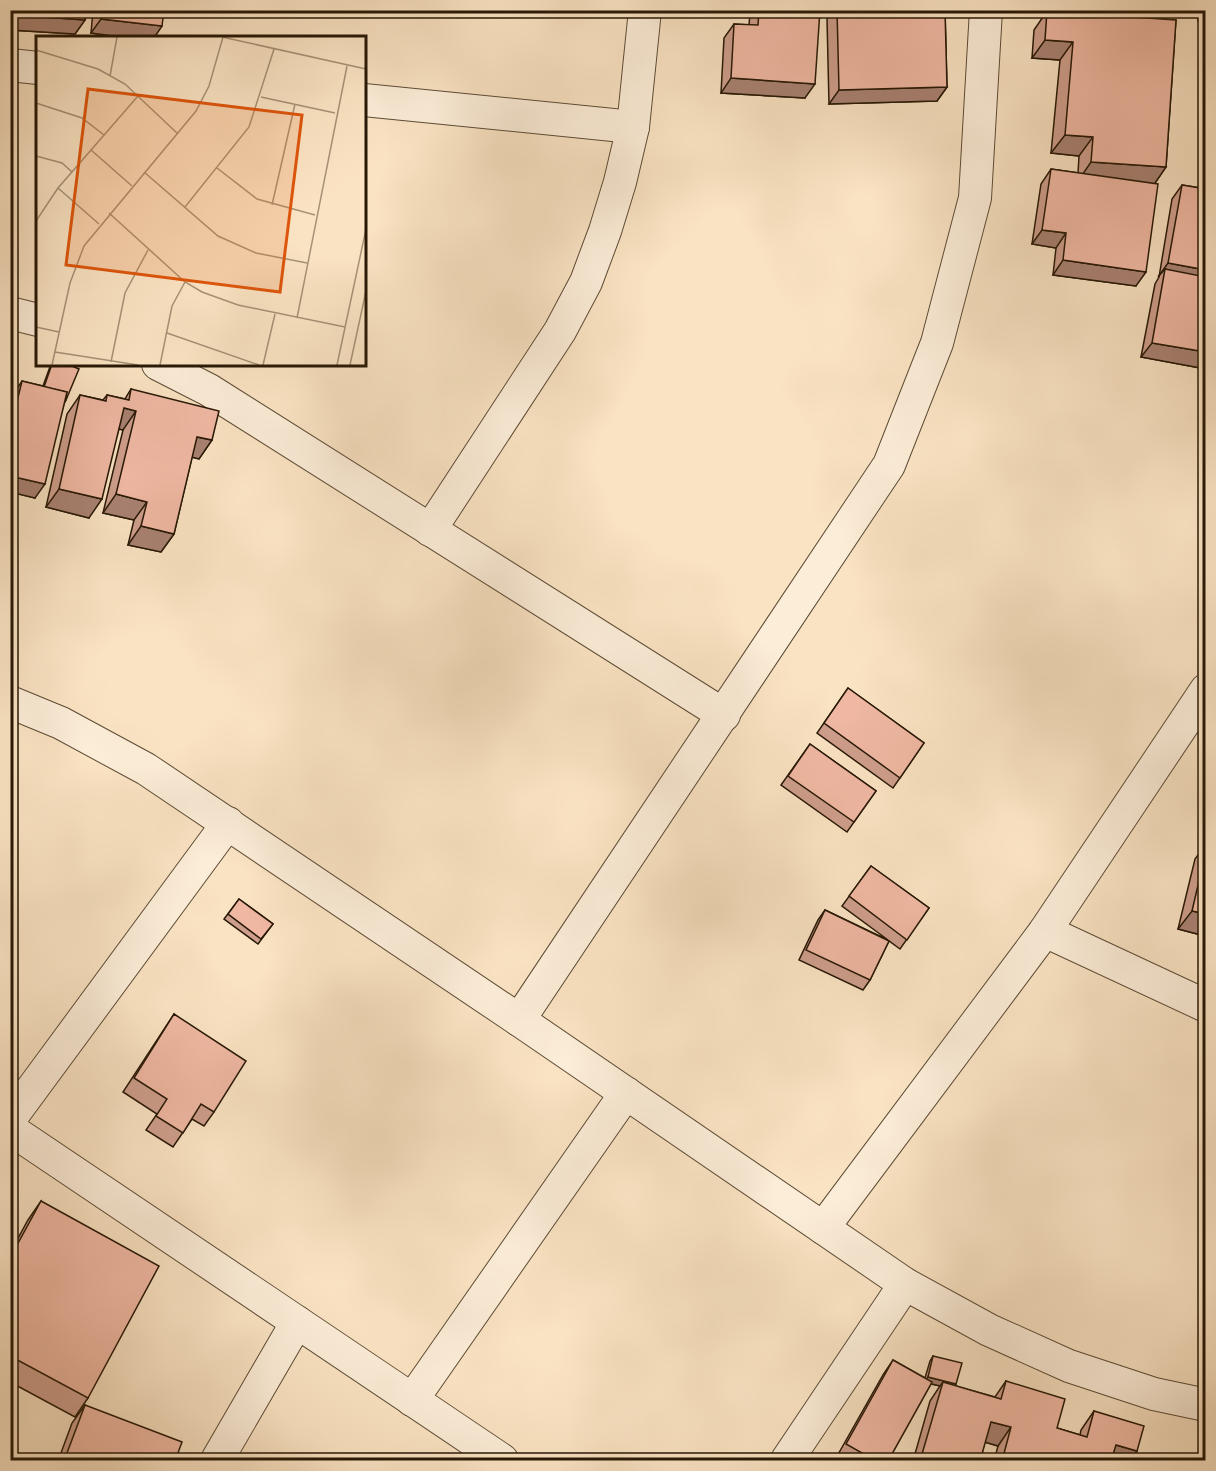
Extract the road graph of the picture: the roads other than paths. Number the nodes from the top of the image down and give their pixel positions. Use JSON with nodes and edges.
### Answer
{"nodes":[{"id":1,"x":645,"y":10,"type":"edge"},
{"id":2,"x":986,"y":10,"type":"edge"},
{"id":3,"x":10,"y":65,"type":"edge"},
{"id":4,"x":36,"y":68,"type":"edge"},
{"id":5,"x":366,"y":100,"type":"edge"},
{"id":6,"x":633,"y":127,"type":"junction"},
{"id":7,"x":10,"y":313,"type":"edge"},
{"id":8,"x":36,"y":320,"type":"edge"},
{"id":9,"x":162,"y":366,"type":"edge"},
{"id":10,"x":430,"y":530,"type":"junction"},
{"id":11,"x":1206,"y":690,"type":"edge"},
{"id":12,"x":10,"y":702,"type":"edge"},
{"id":13,"x":724,"y":715,"type":"junction"},
{"id":14,"x":228,"y":823,"type":"junction"},
{"id":15,"x":1045,"y":931,"type":"junction"},
{"id":16,"x":1206,"y":1006,"type":"edge"},
{"id":17,"x":519,"y":1020,"type":"junction"},
{"id":18,"x":626,"y":1093,"type":"junction"},
{"id":19,"x":10,"y":1119,"type":"edge"},
{"id":20,"x":10,"y":1129,"type":"edge"},
{"id":21,"x":823,"y":1228,"type":"junction"},
{"id":22,"x":905,"y":1284,"type":"junction"},
{"id":23,"x":297,"y":1322,"type":"junction"},
{"id":24,"x":412,"y":1400,"type":"junction"},
{"id":25,"x":1206,"y":1405,"type":"edge"},
{"id":26,"x":217,"y":1461,"type":"edge"},
{"id":27,"x":502,"y":1461,"type":"edge"},
{"id":28,"x":787,"y":1461,"type":"edge"}],
"edges":[{"from":1,"to":6,"type":"street"},
{"from":2,"to":13,"type":"street"},
{"from":3,"to":4,"type":"street"},
{"from":5,"to":6,"type":"street"},
{"from":6,"to":10,"type":"street"},
{"from":7,"to":8,"type":"street"},
{"from":9,"to":10,"type":"street"},
{"from":10,"to":13,"type":"street"},
{"from":11,"to":15,"type":"street"},
{"from":12,"to":14,"type":"street"},
{"from":13,"to":17,"type":"street"},
{"from":14,"to":17,"type":"street"},
{"from":14,"to":19,"type":"street"},
{"from":15,"to":16,"type":"street"},
{"from":15,"to":21,"type":"street"},
{"from":17,"to":18,"type":"street"},
{"from":18,"to":21,"type":"street"},
{"from":18,"to":24,"type":"street"},
{"from":20,"to":23,"type":"street"},
{"from":21,"to":22,"type":"street"},
{"from":22,"to":25,"type":"street"},
{"from":22,"to":28,"type":"street"},
{"from":23,"to":24,"type":"street"},
{"from":23,"to":26,"type":"street"},
{"from":24,"to":27,"type":"street"}]}
